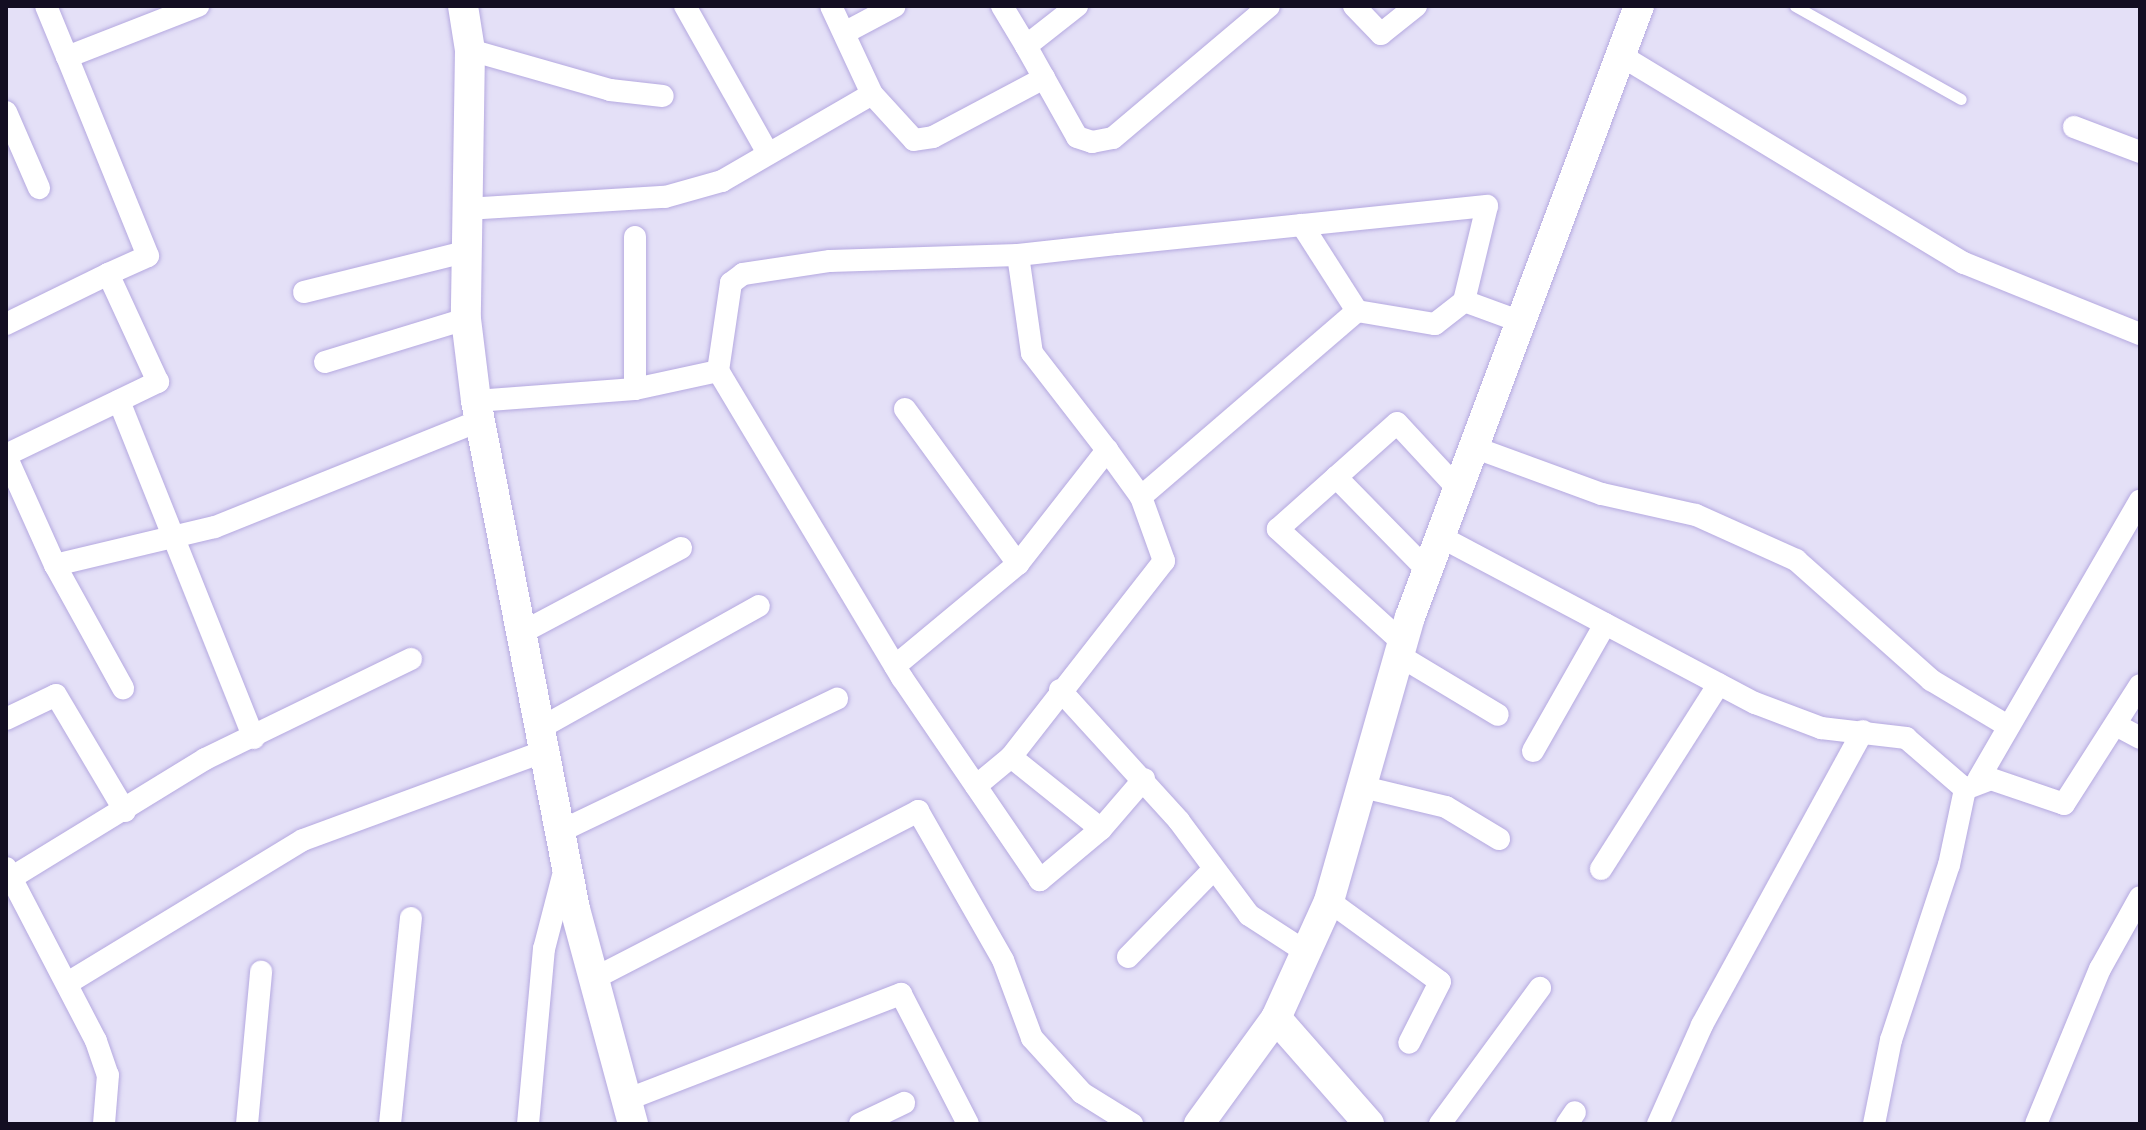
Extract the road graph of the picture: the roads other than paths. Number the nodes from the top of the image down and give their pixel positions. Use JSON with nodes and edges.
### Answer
{"nodes":[{"id":1,"x":46,"y":6,"type":"edge"},
{"id":2,"x":198,"y":6,"type":"edge"},
{"id":3,"x":463,"y":6,"type":"edge"},
{"id":4,"x":685,"y":6,"type":"edge"},
{"id":5,"x":831,"y":6,"type":"edge"},
{"id":6,"x":895,"y":6,"type":"edge"},
{"id":7,"x":1002,"y":6,"type":"edge"},
{"id":8,"x":1077,"y":6,"type":"edge"},
{"id":9,"x":1269,"y":6,"type":"edge"},
{"id":10,"x":1354,"y":6,"type":"edge"},
{"id":11,"x":1416,"y":6,"type":"edge"},
{"id":12,"x":1639,"y":6,"type":"edge"},
{"id":13,"x":1795,"y":6,"type":"edge"},
{"id":14,"x":846,"y":32,"type":"junction"},
{"id":15,"x":1026,"y":46,"type":"junction"},
{"id":16,"x":470,"y":50,"type":"junction"},
{"id":17,"x":67,"y":57,"type":"junction"},
{"id":18,"x":1625,"y":58,"type":"junction"},
{"id":19,"x":1044,"y":78,"type":"junction"},
{"id":20,"x":872,"y":94,"type":"junction"},
{"id":21,"x":663,"y":96,"type":"dead end"},
{"id":22,"x":1961,"y":99,"type":"dead end"},
{"id":23,"x":6,"y":112,"type":"edge"},
{"id":24,"x":2074,"y":127,"type":"dead end"},
{"id":25,"x":766,"y":150,"type":"junction"},
{"id":26,"x":2140,"y":152,"type":"edge"},
{"id":27,"x":39,"y":188,"type":"dead end"},
{"id":28,"x":466,"y":209,"type":"junction"},
{"id":29,"x":1302,"y":225,"type":"junction"},
{"id":30,"x":635,"y":237,"type":"dead end"},
{"id":31,"x":464,"y":252,"type":"junction"},
{"id":32,"x":1018,"y":255,"type":"junction"},
{"id":33,"x":108,"y":274,"type":"junction"},
{"id":34,"x":304,"y":292,"type":"dead end"},
{"id":35,"x":1464,"y":301,"type":"junction"},
{"id":36,"x":1357,"y":311,"type":"junction"},
{"id":37,"x":466,"y":319,"type":"junction"},
{"id":38,"x":1524,"y":323,"type":"junction"},
{"id":39,"x":6,"y":324,"type":"edge"},
{"id":40,"x":2140,"y":334,"type":"edge"},
{"id":41,"x":325,"y":362,"type":"dead end"},
{"id":42,"x":718,"y":371,"type":"junction"},
{"id":43,"x":635,"y":389,"type":"junction"},
{"id":44,"x":119,"y":401,"type":"junction"},
{"id":45,"x":905,"y":409,"type":"dead end"},
{"id":46,"x":478,"y":411,"type":"junction"},
{"id":47,"x":1476,"y":448,"type":"junction"},
{"id":48,"x":1107,"y":450,"type":"junction"},
{"id":49,"x":6,"y":455,"type":"edge"},
{"id":50,"x":1336,"y":477,"type":"junction"},
{"id":51,"x":1459,"y":490,"type":"junction"},
{"id":52,"x":1141,"y":497,"type":"junction"},
{"id":53,"x":2140,"y":501,"type":"edge"},
{"id":54,"x":1441,"y":537,"type":"junction"},
{"id":55,"x":171,"y":538,"type":"junction"},
{"id":56,"x":681,"y":548,"type":"dead end"},
{"id":57,"x":1018,"y":564,"type":"junction"},
{"id":58,"x":55,"y":565,"type":"junction"},
{"id":59,"x":1428,"y":571,"type":"junction"},
{"id":60,"x":759,"y":606,"type":"dead end"},
{"id":61,"x":1605,"y":624,"type":"junction"},
{"id":62,"x":523,"y":632,"type":"junction"},
{"id":63,"x":1401,"y":649,"type":"junction"},
{"id":64,"x":411,"y":659,"type":"dead end"},
{"id":65,"x":895,"y":666,"type":"junction"},
{"id":66,"x":1719,"y":684,"type":"junction"},
{"id":67,"x":2140,"y":685,"type":"edge"},
{"id":68,"x":123,"y":688,"type":"dead end"},
{"id":69,"x":1060,"y":690,"type":"junction"},
{"id":70,"x":837,"y":699,"type":"dead end"},
{"id":71,"x":1498,"y":715,"type":"dead end"},
{"id":72,"x":6,"y":719,"type":"edge"},
{"id":73,"x":2116,"y":725,"type":"junction"},
{"id":74,"x":2008,"y":726,"type":"junction"},
{"id":75,"x":1863,"y":731,"type":"junction"},
{"id":76,"x":254,"y":738,"type":"junction"},
{"id":77,"x":546,"y":738,"type":"junction"},
{"id":78,"x":2140,"y":738,"type":"edge"},
{"id":79,"x":1533,"y":751,"type":"dead end"},
{"id":80,"x":1011,"y":757,"type":"junction"},
{"id":81,"x":1144,"y":779,"type":"junction"},
{"id":82,"x":1972,"y":784,"type":"junction"},
{"id":83,"x":976,"y":786,"type":"junction"},
{"id":84,"x":1367,"y":788,"type":"junction"},
{"id":85,"x":125,"y":811,"type":"junction"},
{"id":86,"x":1101,"y":829,"type":"junction"},
{"id":87,"x":1499,"y":839,"type":"dead end"},
{"id":88,"x":565,"y":845,"type":"junction"},
{"id":89,"x":1214,"y":869,"type":"junction"},
{"id":90,"x":1601,"y":869,"type":"dead end"},
{"id":91,"x":8,"y":873,"type":"edge"},
{"id":92,"x":2140,"y":897,"type":"edge"},
{"id":93,"x":1329,"y":901,"type":"junction"},
{"id":94,"x":411,"y":918,"type":"dead end"},
{"id":95,"x":1306,"y":952,"type":"junction"},
{"id":96,"x":1128,"y":957,"type":"dead end"},
{"id":97,"x":261,"y":972,"type":"dead end"},
{"id":98,"x":595,"y":978,"type":"junction"},
{"id":99,"x":71,"y":981,"type":"junction"},
{"id":100,"x":1540,"y":988,"type":"dead end"},
{"id":101,"x":1276,"y":1018,"type":"junction"},
{"id":102,"x":1409,"y":1043,"type":"dead end"},
{"id":103,"x":904,"y":1103,"type":"dead end"},
{"id":104,"x":630,"y":1112,"type":"edge"},
{"id":105,"x":104,"y":1124,"type":"edge"},
{"id":106,"x":247,"y":1124,"type":"edge"},
{"id":107,"x":390,"y":1124,"type":"edge"},
{"id":108,"x":528,"y":1124,"type":"edge"},
{"id":109,"x":860,"y":1124,"type":"edge"},
{"id":110,"x":968,"y":1124,"type":"edge"},
{"id":111,"x":1132,"y":1124,"type":"edge"},
{"id":112,"x":1199,"y":1124,"type":"edge"},
{"id":113,"x":1369,"y":1124,"type":"edge"},
{"id":114,"x":1440,"y":1124,"type":"edge"},
{"id":115,"x":1658,"y":1124,"type":"edge"},
{"id":116,"x":1874,"y":1124,"type":"edge"},
{"id":117,"x":2036,"y":1124,"type":"edge"}],
"edges":[{"from":1,"to":17,"type":"street"},
{"from":2,"to":17,"type":"street"},
{"from":3,"to":16,"type":"street"},
{"from":4,"to":25,"type":"street"},
{"from":5,"to":14,"type":"street"},
{"from":6,"to":14,"type":"street"},
{"from":7,"to":15,"type":"street"},
{"from":8,"to":15,"type":"street"},
{"from":9,"to":19,"type":"street"},
{"from":10,"to":11,"type":"street"},
{"from":12,"to":18,"type":"street"},
{"from":13,"to":22,"type":"lane"},
{"from":14,"to":20,"type":"street"},
{"from":15,"to":19,"type":"street"},
{"from":16,"to":21,"type":"street"},
{"from":16,"to":28,"type":"street"},
{"from":17,"to":33,"type":"street"},
{"from":18,"to":38,"type":"street"},
{"from":18,"to":40,"type":"street"},
{"from":19,"to":20,"type":"street"},
{"from":20,"to":25,"type":"street"},
{"from":23,"to":27,"type":"street"},
{"from":24,"to":26,"type":"street"},
{"from":25,"to":28,"type":"street"},
{"from":28,"to":31,"type":"street"},
{"from":29,"to":32,"type":"street"},
{"from":29,"to":35,"type":"street"},
{"from":29,"to":36,"type":"street"},
{"from":30,"to":43,"type":"street"},
{"from":31,"to":34,"type":"street"},
{"from":31,"to":37,"type":"street"},
{"from":32,"to":42,"type":"street"},
{"from":32,"to":48,"type":"street"},
{"from":33,"to":39,"type":"street"},
{"from":33,"to":44,"type":"street"},
{"from":35,"to":36,"type":"street"},
{"from":35,"to":38,"type":"street"},
{"from":36,"to":52,"type":"street"},
{"from":37,"to":41,"type":"street"},
{"from":37,"to":46,"type":"street"},
{"from":38,"to":47,"type":"street"},
{"from":42,"to":43,"type":"street"},
{"from":42,"to":65,"type":"street"},
{"from":43,"to":46,"type":"street"},
{"from":44,"to":49,"type":"street"},
{"from":44,"to":55,"type":"street"},
{"from":45,"to":57,"type":"street"},
{"from":46,"to":55,"type":"street"},
{"from":46,"to":62,"type":"street"},
{"from":47,"to":51,"type":"street"},
{"from":47,"to":74,"type":"street"},
{"from":48,"to":52,"type":"street"},
{"from":48,"to":57,"type":"street"},
{"from":49,"to":58,"type":"street"},
{"from":50,"to":51,"type":"street"},
{"from":50,"to":59,"type":"street"},
{"from":50,"to":63,"type":"street"},
{"from":51,"to":54,"type":"street"},
{"from":52,"to":69,"type":"street"},
{"from":53,"to":74,"type":"street"},
{"from":54,"to":59,"type":"street"},
{"from":54,"to":61,"type":"street"},
{"from":55,"to":58,"type":"street"},
{"from":55,"to":76,"type":"street"},
{"from":56,"to":62,"type":"street"},
{"from":57,"to":65,"type":"street"},
{"from":58,"to":68,"type":"street"},
{"from":59,"to":63,"type":"street"},
{"from":60,"to":77,"type":"street"},
{"from":61,"to":66,"type":"street"},
{"from":61,"to":79,"type":"street"},
{"from":62,"to":77,"type":"street"},
{"from":63,"to":71,"type":"street"},
{"from":63,"to":84,"type":"street"},
{"from":64,"to":76,"type":"street"},
{"from":65,"to":83,"type":"street"},
{"from":66,"to":75,"type":"street"},
{"from":66,"to":90,"type":"street"},
{"from":67,"to":73,"type":"street"},
{"from":69,"to":80,"type":"street"},
{"from":69,"to":81,"type":"street"},
{"from":70,"to":88,"type":"street"},
{"from":72,"to":85,"type":"street"},
{"from":73,"to":78,"type":"street"},
{"from":73,"to":82,"type":"street"},
{"from":74,"to":82,"type":"street"},
{"from":75,"to":82,"type":"street"},
{"from":75,"to":115,"type":"street"},
{"from":76,"to":85,"type":"street"},
{"from":77,"to":88,"type":"street"},
{"from":77,"to":99,"type":"street"},
{"from":80,"to":83,"type":"street"},
{"from":80,"to":86,"type":"street"},
{"from":81,"to":86,"type":"street"},
{"from":81,"to":89,"type":"street"},
{"from":82,"to":116,"type":"street"},
{"from":83,"to":86,"type":"street"},
{"from":84,"to":87,"type":"street"},
{"from":84,"to":93,"type":"street"},
{"from":85,"to":91,"type":"street"},
{"from":88,"to":98,"type":"street"},
{"from":88,"to":108,"type":"street"},
{"from":89,"to":95,"type":"street"},
{"from":89,"to":96,"type":"street"},
{"from":91,"to":99,"type":"street"},
{"from":92,"to":117,"type":"street"},
{"from":93,"to":95,"type":"street"},
{"from":93,"to":102,"type":"street"},
{"from":94,"to":107,"type":"street"},
{"from":95,"to":101,"type":"street"},
{"from":97,"to":106,"type":"street"},
{"from":98,"to":104,"type":"street"},
{"from":98,"to":111,"type":"street"},
{"from":99,"to":105,"type":"street"},
{"from":100,"to":114,"type":"street"},
{"from":101,"to":112,"type":"street"},
{"from":101,"to":113,"type":"street"},
{"from":103,"to":109,"type":"street"},
{"from":104,"to":110,"type":"street"}]}
